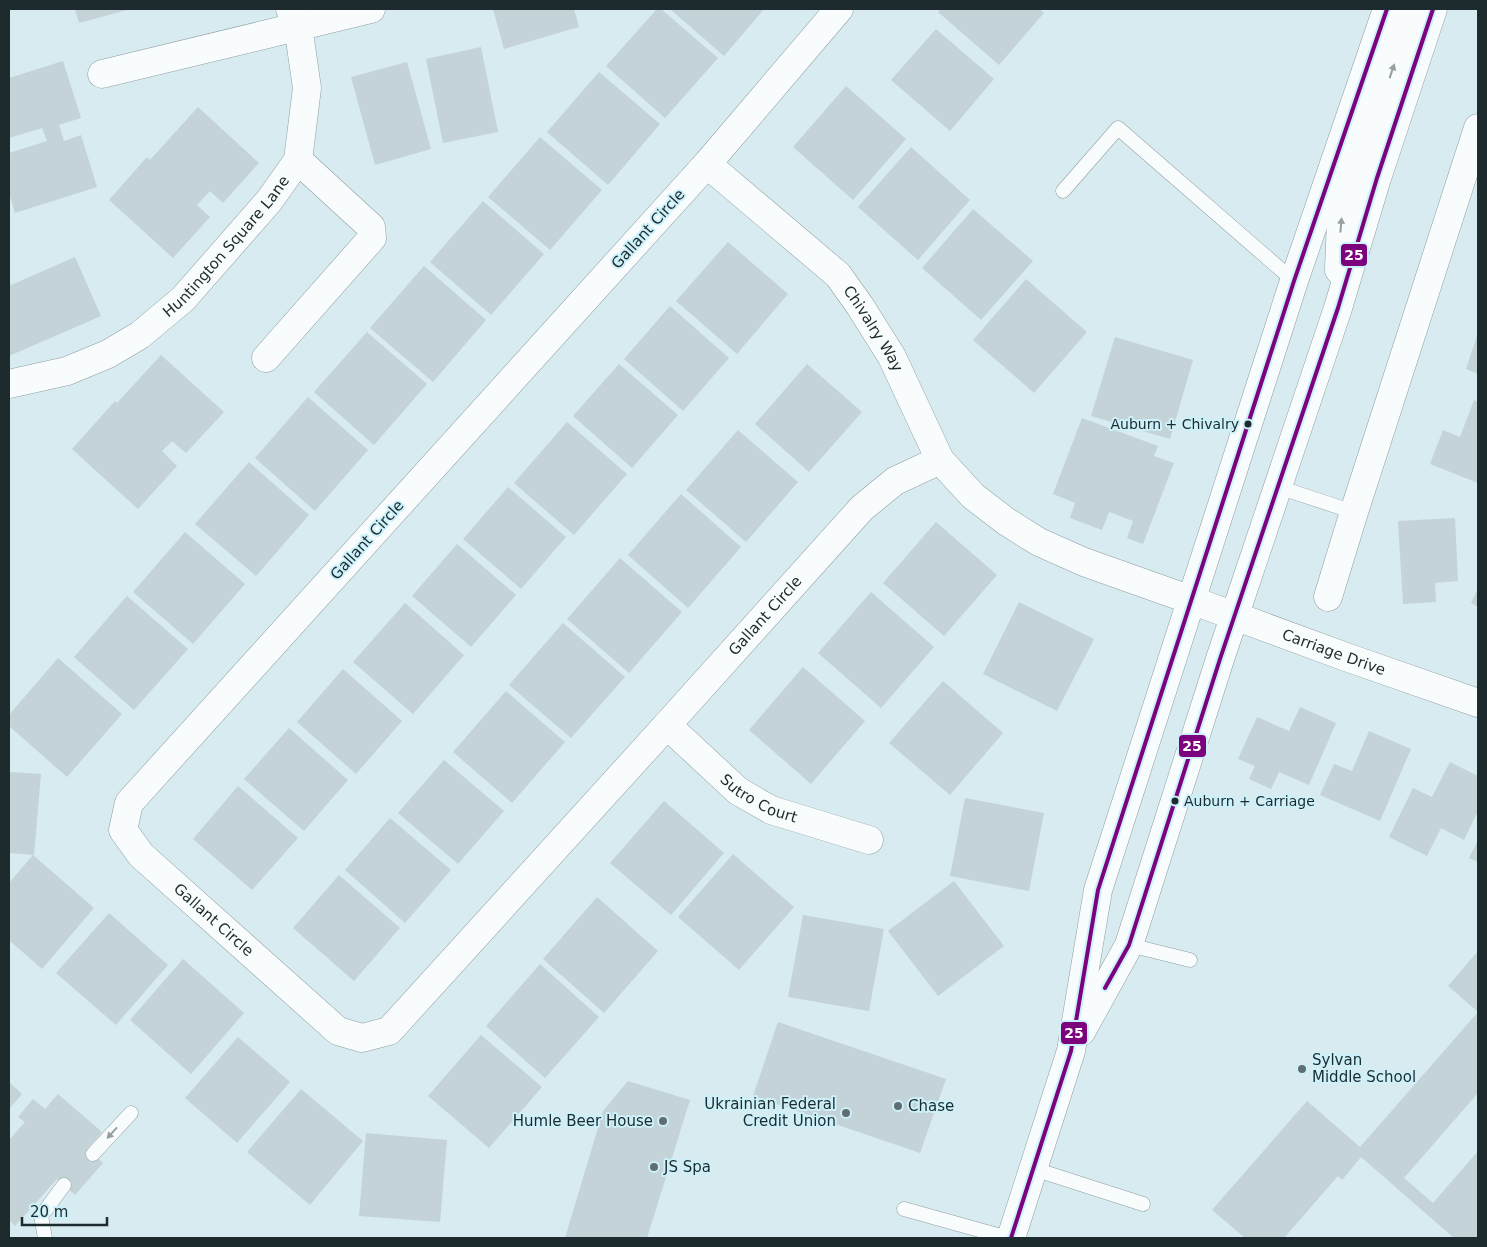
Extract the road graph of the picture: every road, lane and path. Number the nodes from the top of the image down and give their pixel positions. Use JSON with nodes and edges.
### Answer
{"nodes":[{"id":1,"x":371,"y":9,"type":"edge"},
{"id":2,"x":840,"y":9,"type":"edge"},
{"id":3,"x":1387,"y":9,"type":"edge"},
{"id":4,"x":1413,"y":9,"type":"edge"},
{"id":5,"x":1433,"y":9,"type":"edge"},
{"id":6,"x":294,"y":17,"type":"edge"},
{"id":7,"x":102,"y":74,"type":"dead end"},
{"id":8,"x":1478,"y":128,"type":"edge"},
{"id":9,"x":298,"y":160,"type":"junction"},
{"id":10,"x":707,"y":164,"type":"junction"},
{"id":11,"x":1063,"y":191,"type":"dead end"},
{"id":12,"x":1294,"y":281,"type":"junction"},
{"id":13,"x":1338,"y":308,"type":"junction"},
{"id":14,"x":266,"y":358,"type":"dead end"},
{"id":15,"x":9,"y":384,"type":"edge"},
{"id":16,"x":940,"y":460,"type":"junction"},
{"id":17,"x":1278,"y":487,"type":"junction"},
{"id":18,"x":1354,"y":512,"type":"junction"},
{"id":19,"x":1328,"y":597,"type":"dead end"},
{"id":20,"x":1191,"y":600,"type":"junction"},
{"id":21,"x":1235,"y":615,"type":"junction"},
{"id":22,"x":1478,"y":703,"type":"edge"},
{"id":23,"x":667,"y":725,"type":"junction"},
{"id":24,"x":869,"y":840,"type":"dead end"},
{"id":25,"x":1129,"y":945,"type":"junction"},
{"id":26,"x":1190,"y":960,"type":"dead end"},
{"id":27,"x":1070,"y":1051,"type":"junction"},
{"id":28,"x":131,"y":1112,"type":"dead end"},
{"id":29,"x":93,"y":1154,"type":"dead end"},
{"id":30,"x":1034,"y":1169,"type":"junction"},
{"id":31,"x":64,"y":1185,"type":"dead end"},
{"id":32,"x":1143,"y":1204,"type":"dead end"},
{"id":33,"x":904,"y":1209,"type":"dead end"},
{"id":34,"x":44,"y":1238,"type":"edge"},
{"id":35,"x":1009,"y":1238,"type":"edge"}],
"edges":[{"from":1,"to":6,"type":"street"},
{"from":2,"to":10,"type":"street"},
{"from":3,"to":12,"type":"street"},
{"from":13,"to":4,"type":"street","one_way":true},
{"from":5,"to":13,"type":"street"},
{"from":6,"to":7,"type":"street"},
{"from":6,"to":9,"type":"street","name":"Huntington Square Lane"},
{"from":8,"to":18,"type":"street"},
{"from":9,"to":14,"type":"street"},
{"from":9,"to":15,"type":"street","name":"Huntington Square Lane"},
{"from":10,"to":16,"type":"street","name":"Chivalry Way"},
{"from":10,"to":23,"type":"street","name":"Gallant Circle"},
{"from":11,"to":12,"type":"lane"},
{"from":12,"to":20,"type":"street"},
{"from":13,"to":17,"type":"street"},
{"from":16,"to":20,"type":"street","name":"Chivalry Way"},
{"from":16,"to":23,"type":"street","name":"Gallant Circle"},
{"from":17,"to":18,"type":"lane"},
{"from":17,"to":21,"type":"street"},
{"from":18,"to":19,"type":"street"},
{"from":20,"to":21,"type":"street","name":"Carriage Drive"},
{"from":20,"to":27,"type":"street"},
{"from":21,"to":22,"type":"street","name":"Carriage Drive"},
{"from":21,"to":25,"type":"street"},
{"from":23,"to":24,"type":"street","name":"Sutro Court"},
{"from":25,"to":26,"type":"lane"},
{"from":25,"to":27,"type":"street"},
{"from":27,"to":30,"type":"street"},
{"from":28,"to":29,"type":"lane","one_way":true},
{"from":30,"to":32,"type":"lane"},
{"from":30,"to":35,"type":"street"},
{"from":31,"to":34,"type":"lane"},
{"from":33,"to":35,"type":"lane"}]}
